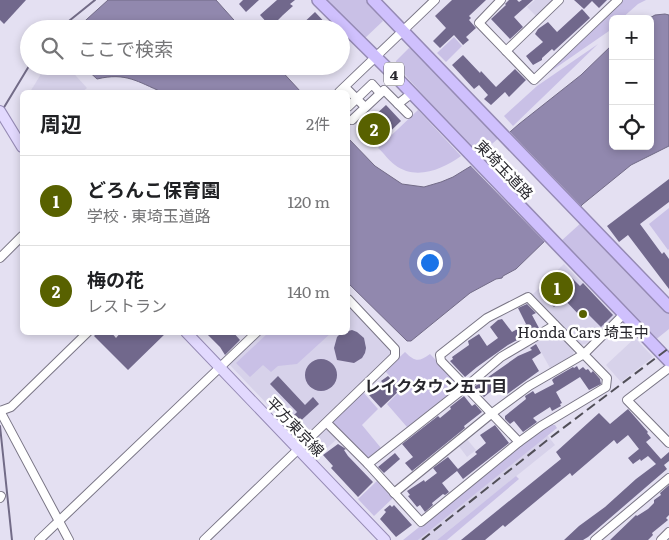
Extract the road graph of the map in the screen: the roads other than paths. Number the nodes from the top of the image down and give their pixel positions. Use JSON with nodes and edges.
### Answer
{"nodes":[{"id":1,"x":318,"y":0,"type":"edge"},
{"id":2,"x":373,"y":0,"type":"edge"},
{"id":3,"x":435,"y":0,"type":"edge"},
{"id":4,"x":501,"y":0,"type":"edge"},
{"id":5,"x":559,"y":0,"type":"edge"},
{"id":6,"x":618,"y":0,"type":"edge"},
{"id":7,"x":339,"y":20,"type":"edge"},
{"id":8,"x":402,"y":30,"type":"junction"},
{"id":9,"x":350,"y":31,"type":"edge"},
{"id":10,"x":506,"y":50,"type":"junction"},
{"id":11,"x":376,"y":56,"type":"junction"},
{"id":12,"x":342,"y":90,"type":"edge"},
{"id":13,"x":380,"y":93,"type":"junction"},
{"id":14,"x":412,"y":93,"type":"junction"},
{"id":15,"x":350,"y":94,"type":"edge"},
{"id":16,"x":357,"y":98,"type":"junction"},
{"id":17,"x":398,"y":104,"type":"junction"},
{"id":18,"x":350,"y":105,"type":"edge"},
{"id":19,"x":365,"y":107,"type":"junction"},
{"id":20,"x":2,"y":114,"type":"edge"},
{"id":21,"x":408,"y":114,"type":"dead end"},
{"id":22,"x":352,"y":120,"type":"dead end"},
{"id":23,"x":20,"y":144,"type":"edge"},
{"id":24,"x":20,"y":238,"type":"edge"},
{"id":25,"x":0,"y":258,"type":"edge"},
{"id":26,"x":350,"y":301,"type":"edge"},
{"id":27,"x":669,"y":307,"type":"edge"},
{"id":28,"x":624,"y":314,"type":"junction"},
{"id":29,"x":555,"y":325,"type":"junction"},
{"id":30,"x":85,"y":335,"type":"edge"},
{"id":31,"x":189,"y":335,"type":"edge"},
{"id":32,"x":247,"y":336,"type":"edge"},
{"id":33,"x":584,"y":354,"type":"junction"},
{"id":34,"x":669,"y":361,"type":"edge"},
{"id":35,"x":220,"y":368,"type":"junction"},
{"id":36,"x":669,"y":368,"type":"edge"},
{"id":37,"x":467,"y":386,"type":"junction"},
{"id":38,"x":0,"y":411,"type":"edge"},
{"id":39,"x":491,"y":414,"type":"junction"},
{"id":40,"x":327,"y":423,"type":"junction"},
{"id":41,"x":519,"y":442,"type":"junction"},
{"id":42,"x":669,"y":443,"type":"edge"},
{"id":43,"x":299,"y":450,"type":"junction"},
{"id":44,"x":368,"y":464,"type":"junction"},
{"id":45,"x":669,"y":478,"type":"edge"},
{"id":46,"x":394,"y":493,"type":"junction"},
{"id":47,"x":59,"y":521,"type":"junction"},
{"id":48,"x":669,"y":532,"type":"edge"},
{"id":49,"x":379,"y":538,"type":"edge"},
{"id":50,"x":39,"y":540,"type":"edge"},
{"id":51,"x":68,"y":540,"type":"edge"},
{"id":52,"x":204,"y":540,"type":"edge"},
{"id":53,"x":595,"y":540,"type":"edge"},
{"id":54,"x":660,"y":540,"type":"edge"}],
"edges":[{"from":1,"to":7,"type":"highway","name":"東埼玉道路","number":"4"},
{"from":2,"to":8,"type":"highway","name":"東埼玉道路","number":"4"},
{"from":3,"to":8,"type":"street"},
{"from":4,"to":10,"type":"street"},
{"from":5,"to":10,"type":"street"},
{"from":6,"to":10,"type":"street"},
{"from":8,"to":11,"type":"street"},
{"from":8,"to":27,"type":"highway","name":"東埼玉道路","number":"4"},
{"from":9,"to":11,"type":"highway","name":"東埼玉道路","number":"4"},
{"from":11,"to":12,"type":"street"},
{"from":11,"to":14,"type":"highway","name":"東埼玉道路","number":"4"},
{"from":13,"to":16,"type":"street"},
{"from":13,"to":17,"type":"street"},
{"from":13,"to":19,"type":"street"},
{"from":14,"to":17,"type":"street"},
{"from":14,"to":28,"type":"highway","name":"東埼玉道路","number":"4"},
{"from":15,"to":16,"type":"street"},
{"from":16,"to":18,"type":"street"},
{"from":16,"to":19,"type":"street"},
{"from":17,"to":21,"type":"street"},
{"from":19,"to":22,"type":"street"},
{"from":20,"to":23,"type":"main road"},
{"from":24,"to":25,"type":"street"},
{"from":26,"to":40,"type":"street"},
{"from":28,"to":33,"type":"street"},
{"from":28,"to":34,"type":"highway","name":"東埼玉道路","number":"4"},
{"from":29,"to":33,"type":"street"},
{"from":29,"to":37,"type":"street"},
{"from":29,"to":37,"type":"street"},
{"from":30,"to":38,"type":"street"},
{"from":31,"to":35,"type":"main road","name":"平方東京線"},
{"from":32,"to":35,"type":"street"},
{"from":33,"to":39,"type":"street"},
{"from":33,"to":41,"type":"street"},
{"from":35,"to":43,"type":"main road","name":"平方東京線"},
{"from":35,"to":47,"type":"street"},
{"from":36,"to":42,"type":"street"},
{"from":37,"to":39,"type":"street"},
{"from":37,"to":44,"type":"street"},
{"from":38,"to":47,"type":"street"},
{"from":39,"to":41,"type":"street"},
{"from":39,"to":46,"type":"street"},
{"from":40,"to":43,"type":"street"},
{"from":40,"to":44,"type":"street"},
{"from":41,"to":46,"type":"street"},
{"from":43,"to":49,"type":"main road","name":"平方東京線"},
{"from":43,"to":52,"type":"street"},
{"from":44,"to":46,"type":"street"},
{"from":45,"to":53,"type":"street"},
{"from":47,"to":50,"type":"street"},
{"from":47,"to":51,"type":"street"},
{"from":48,"to":54,"type":"street"}]}
